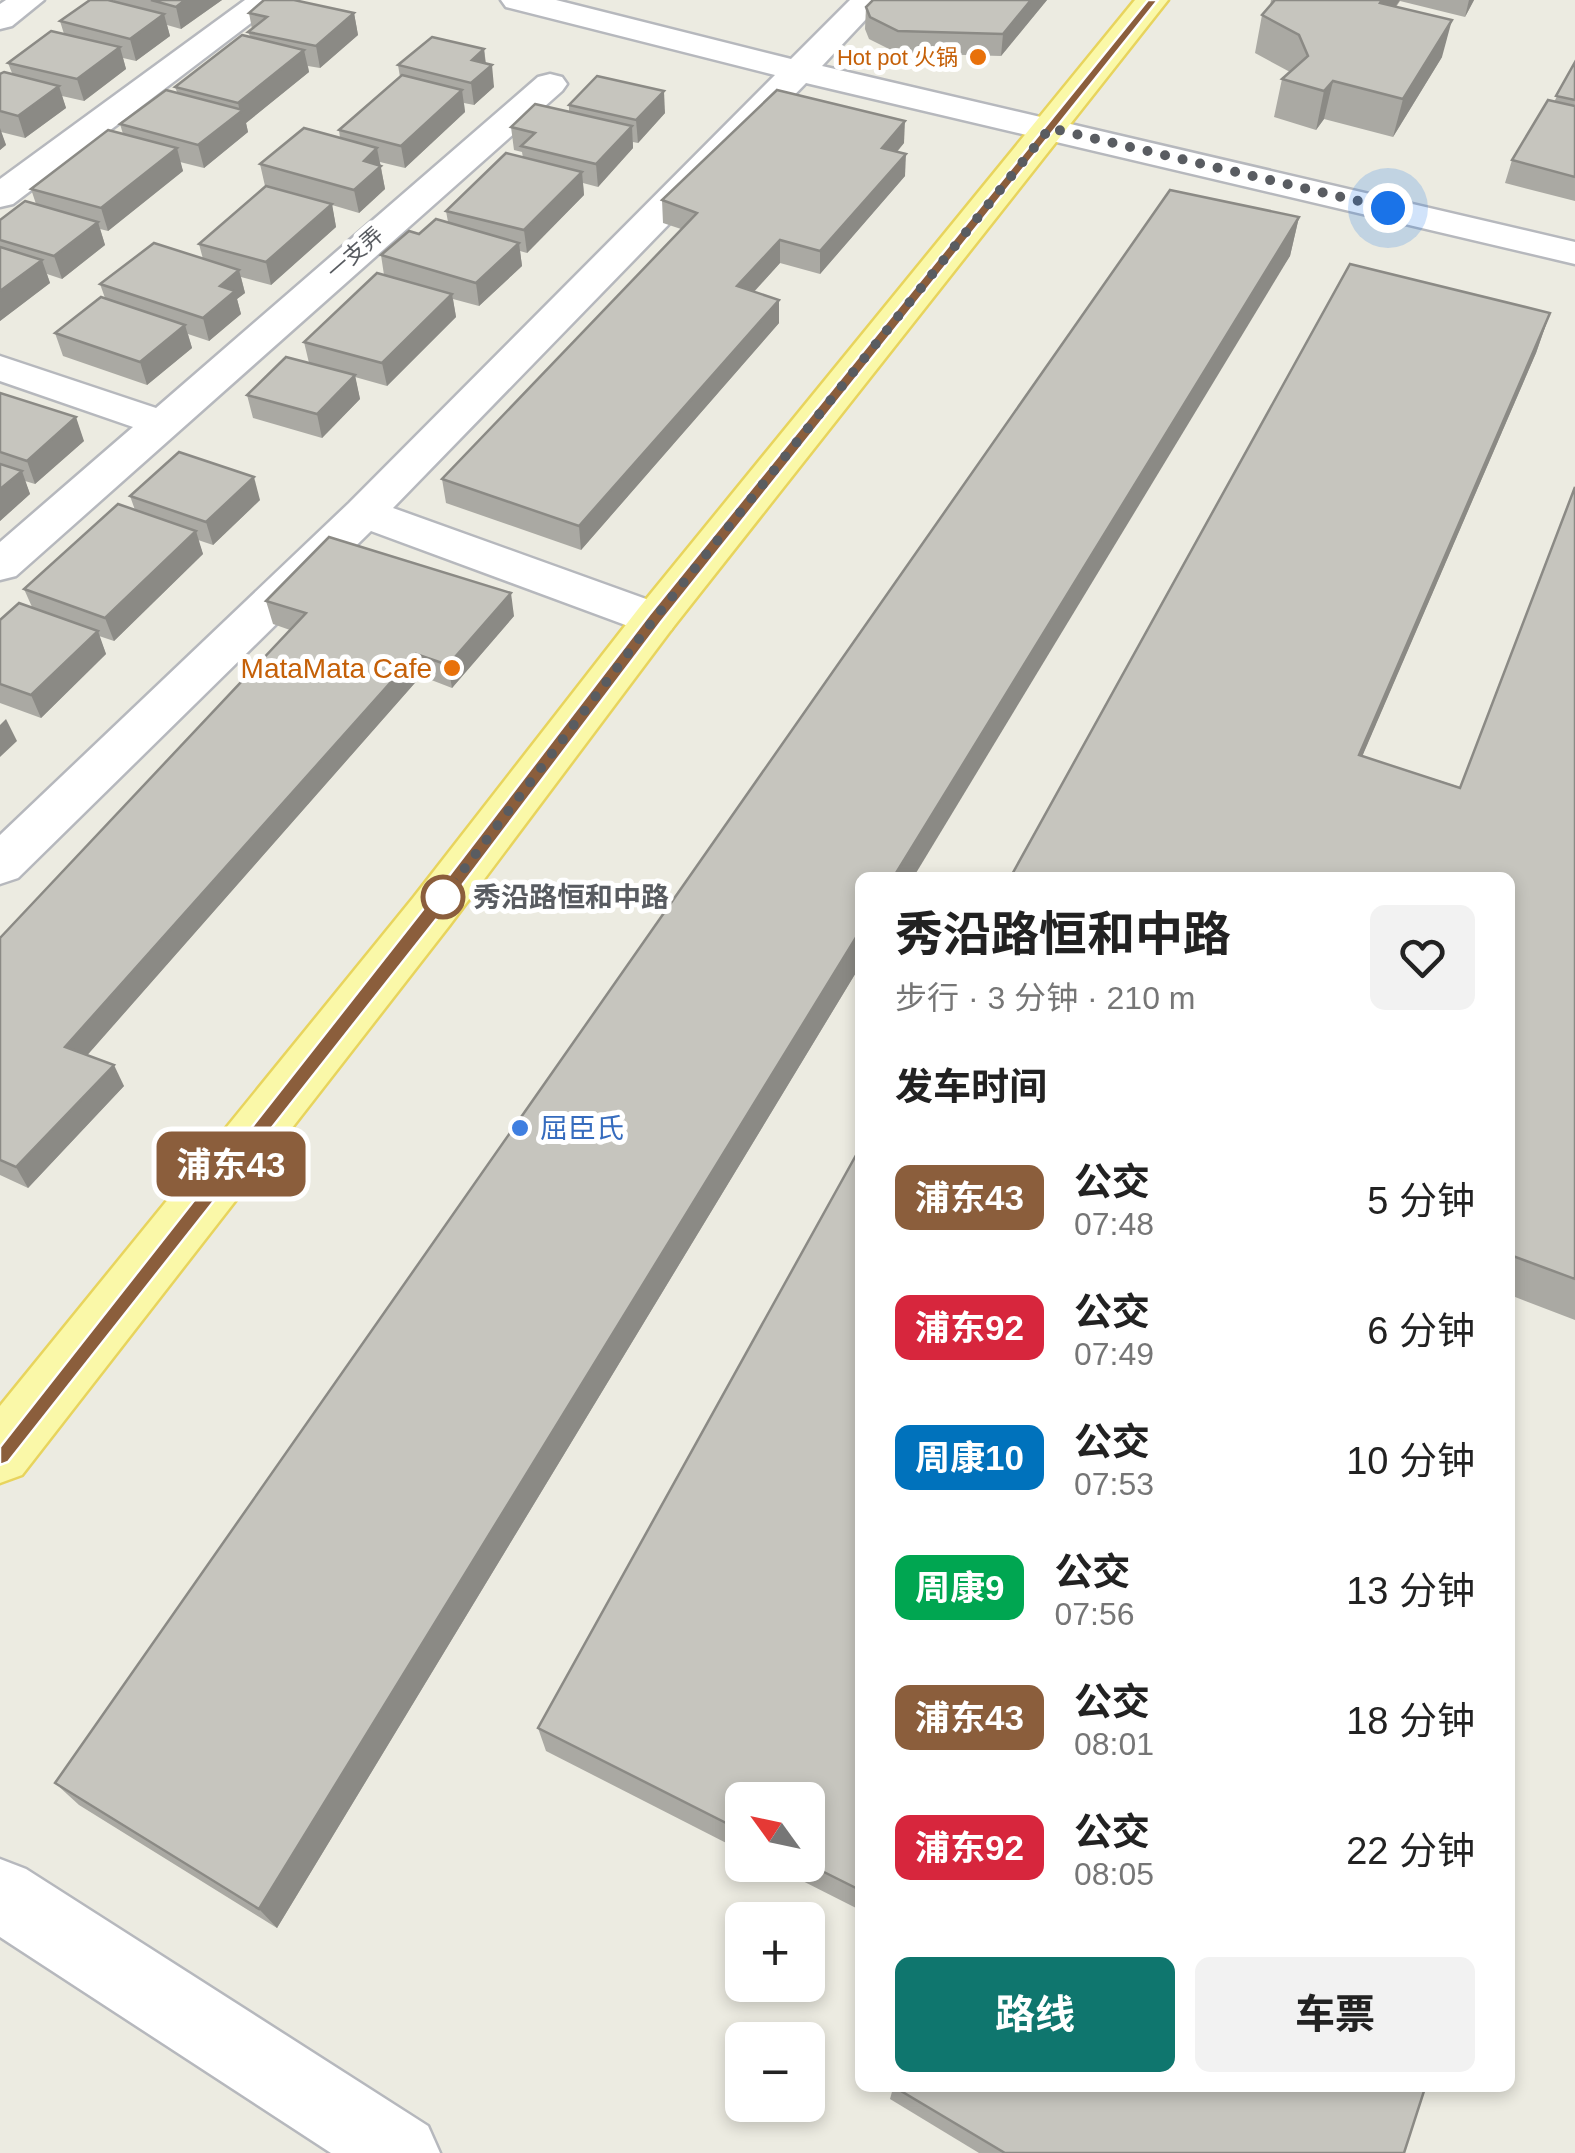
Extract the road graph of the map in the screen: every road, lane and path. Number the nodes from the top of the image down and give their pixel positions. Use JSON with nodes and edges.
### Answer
{"nodes":[{"id":1,"x":28,"y":0,"type":"edge"},
{"id":2,"x":517,"y":0,"type":"edge"},
{"id":3,"x":868,"y":0,"type":"edge"},
{"id":4,"x":1152,"y":0,"type":"edge"},
{"id":5,"x":256,"y":7,"type":"edge"},
{"id":6,"x":0,"y":19,"type":"edge"},
{"id":7,"x":800,"y":71,"type":"junction"},
{"id":8,"x":550,"y":84,"type":"dead end"},
{"id":9,"x":1050,"y":128,"type":"junction"},
{"id":10,"x":0,"y":196,"type":"edge"},
{"id":11,"x":1575,"y":252,"type":"edge"},
{"id":12,"x":0,"y":368,"type":"edge"},
{"id":13,"x":160,"y":423,"type":"junction"},
{"id":14,"x":364,"y":513,"type":"junction"},
{"id":15,"x":0,"y":566,"type":"edge"},
{"id":16,"x":655,"y":618,"type":"junction"},
{"id":17,"x":0,"y":865,"type":"edge"},
{"id":18,"x":0,"y":1454,"type":"edge"},
{"id":19,"x":0,"y":1895,"type":"edge"},
{"id":20,"x":401,"y":2153,"type":"edge"}],
"edges":[{"from":1,"to":6,"type":"street"},
{"from":2,"to":7,"type":"street"},
{"from":3,"to":7,"type":"street"},
{"from":4,"to":9,"type":"main road"},
{"from":5,"to":10,"type":"street"},
{"from":7,"to":9,"type":"street"},
{"from":7,"to":14,"type":"street"},
{"from":8,"to":13,"type":"street","name":"一支弄"},
{"from":9,"to":11,"type":"street"},
{"from":9,"to":16,"type":"main road"},
{"from":12,"to":13,"type":"street"},
{"from":13,"to":15,"type":"street","name":"一支弄"},
{"from":14,"to":16,"type":"street"},
{"from":14,"to":17,"type":"street"},
{"from":16,"to":18,"type":"main road"},
{"from":19,"to":20,"type":"street"}]}
